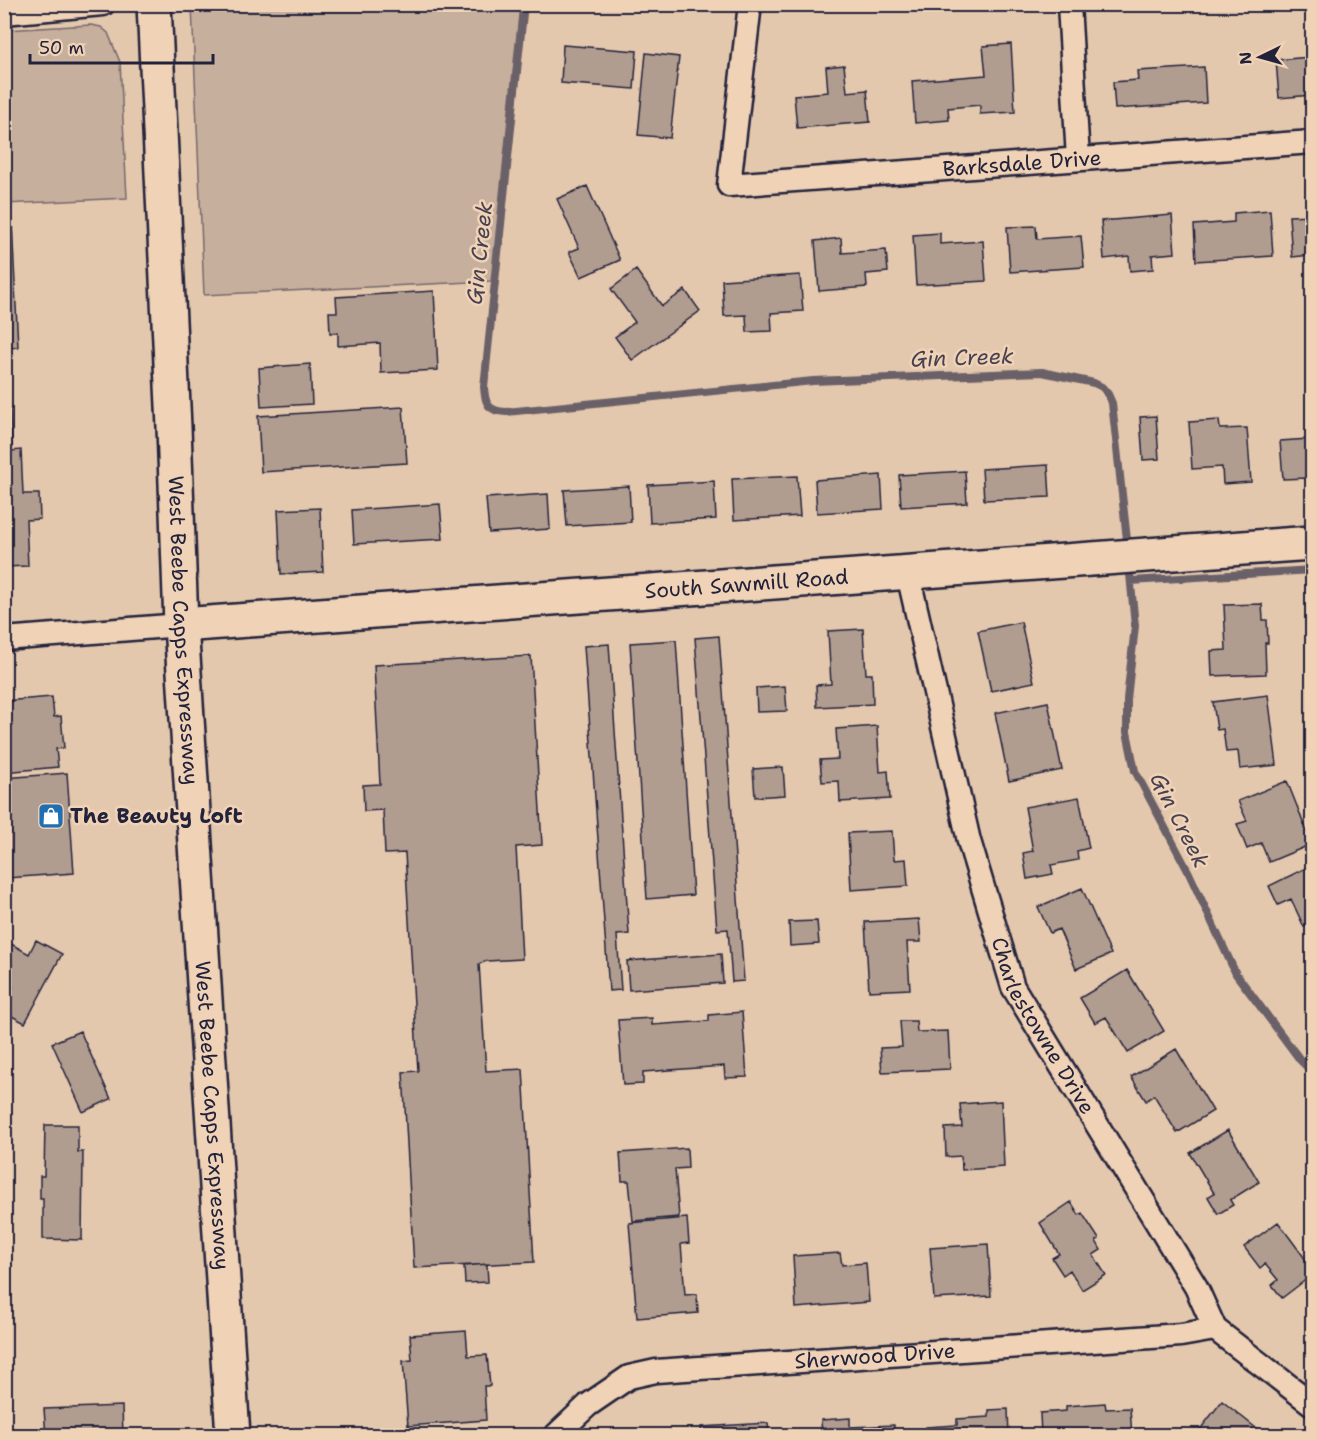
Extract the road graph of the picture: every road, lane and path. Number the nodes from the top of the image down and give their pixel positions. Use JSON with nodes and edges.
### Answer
{"nodes":[{"id":1,"x":103,"y":4,"type":"edge"},
{"id":2,"x":154,"y":4,"type":"edge"},
{"id":3,"x":750,"y":4,"type":"edge"},
{"id":4,"x":1069,"y":4,"type":"edge"},
{"id":5,"x":4,"y":13,"type":"edge"},
{"id":6,"x":1312,"y":142,"type":"edge"},
{"id":7,"x":1078,"y":159,"type":"junction"},
{"id":8,"x":1312,"y":543,"type":"edge"},
{"id":9,"x":908,"y":574,"type":"junction"},
{"id":10,"x":181,"y":625,"type":"junction"},
{"id":11,"x":4,"y":639,"type":"edge"},
{"id":12,"x":1215,"y":1329,"type":"junction"},
{"id":13,"x":1312,"y":1404,"type":"edge"},
{"id":14,"x":233,"y":1436,"type":"edge"},
{"id":15,"x":555,"y":1436,"type":"edge"}],
"edges":[{"from":1,"to":5,"type":"street"},
{"from":2,"to":10,"type":"main road","name":"West Beebe Capps Expressway"},
{"from":3,"to":7,"type":"street","name":"Barksdale Drive"},
{"from":4,"to":7,"type":"street"},
{"from":6,"to":7,"type":"street","name":"Barksdale Drive"},
{"from":8,"to":9,"type":"main road","name":"South Sawmill Road"},
{"from":9,"to":10,"type":"main road","name":"South Sawmill Road"},
{"from":9,"to":12,"type":"street","name":"Charlestowne Drive"},
{"from":10,"to":11,"type":"street"},
{"from":10,"to":14,"type":"main road","name":"West Beebe Capps Expressway"},
{"from":12,"to":13,"type":"street","name":"Charlestowne Drive"},
{"from":12,"to":15,"type":"street","name":"Sherwood Drive"}]}
